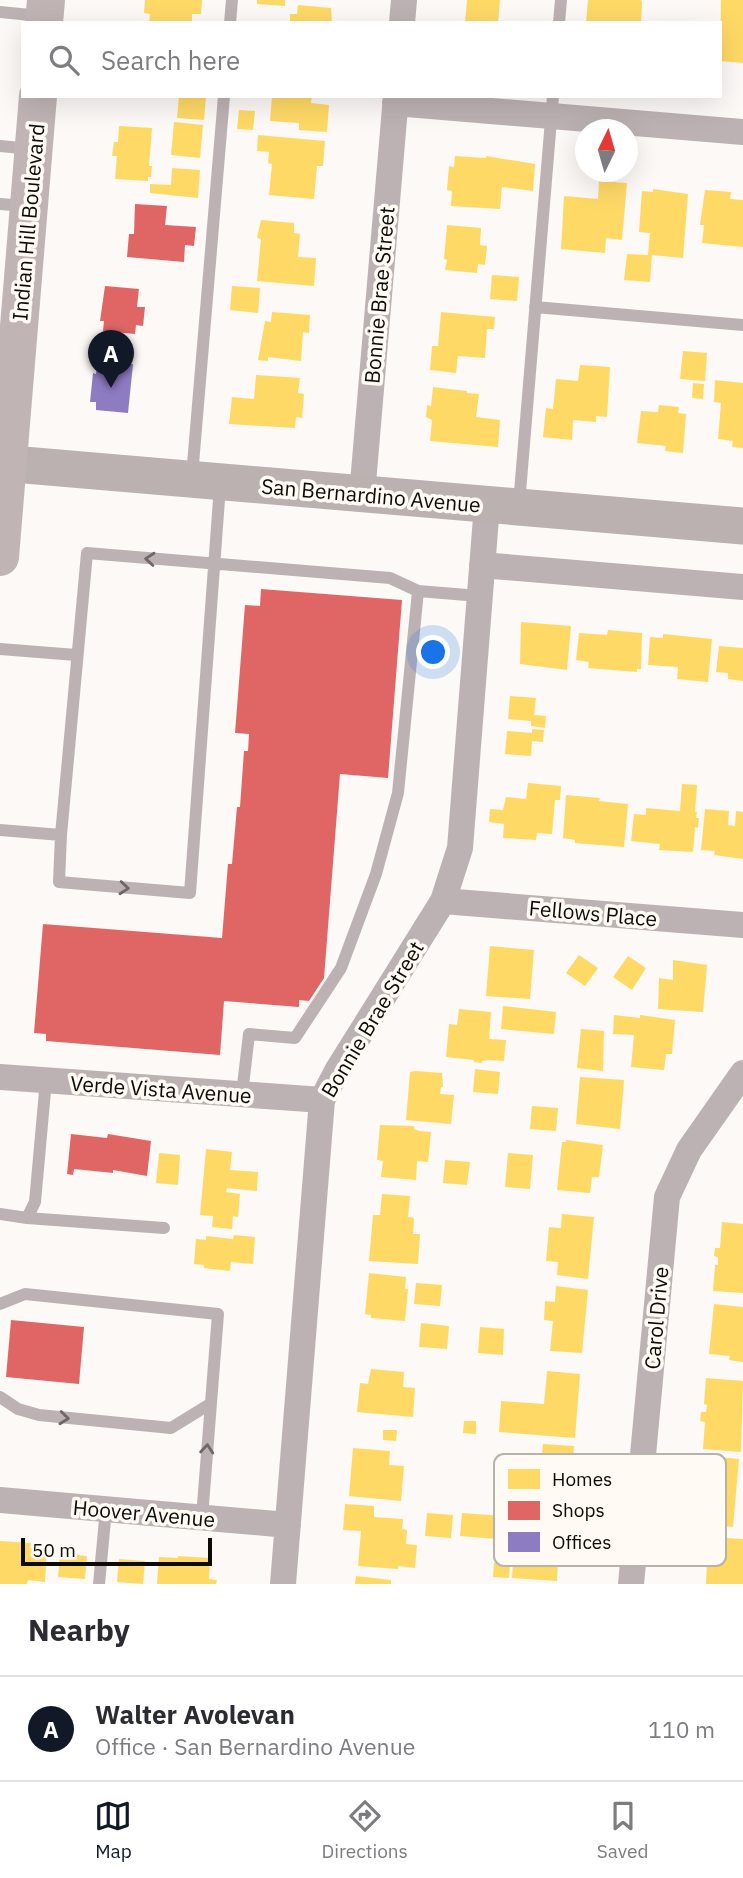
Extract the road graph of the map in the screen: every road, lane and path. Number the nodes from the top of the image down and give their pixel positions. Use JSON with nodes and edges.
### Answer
{"nodes":[{"id":1,"x":232,"y":0,"type":"edge"},
{"id":2,"x":404,"y":0,"type":"edge"},
{"id":3,"x":561,"y":0,"type":"edge"},
{"id":4,"x":0,"y":12,"type":"edge"},
{"id":5,"x":45,"y":13,"type":"edge"},
{"id":6,"x":230,"y":21,"type":"edge"},
{"id":7,"x":402,"y":21,"type":"edge"},
{"id":8,"x":559,"y":21,"type":"edge"},
{"id":9,"x":37,"y":98,"type":"edge"},
{"id":10,"x":224,"y":98,"type":"edge"},
{"id":11,"x":396,"y":99,"type":"edge"},
{"id":12,"x":552,"y":106,"type":"edge"},
{"id":13,"x":743,"y":132,"type":"edge"},
{"id":14,"x":17,"y":148,"type":"edge"},
{"id":15,"x":15,"y":205,"type":"edge"},
{"id":16,"x":535,"y":307,"type":"junction"},
{"id":17,"x":743,"y":325,"type":"edge"},
{"id":18,"x":4,"y":463,"type":"edge"},
{"id":19,"x":206,"y":481,"type":"junction"},
{"id":20,"x":362,"y":495,"type":"junction"},
{"id":21,"x":503,"y":506,"type":"junction"},
{"id":22,"x":743,"y":526,"type":"edge"},
{"id":23,"x":0,"y":557,"type":"edge"},
{"id":24,"x":214,"y":564,"type":"junction"},
{"id":25,"x":482,"y":565,"type":"junction"},
{"id":26,"x":743,"y":587,"type":"edge"},
{"id":27,"x":418,"y":591,"type":"junction"},
{"id":28,"x":480,"y":596,"type":"junction"},
{"id":29,"x":0,"y":649,"type":"edge"},
{"id":30,"x":76,"y":655,"type":"junction"},
{"id":31,"x":0,"y":830,"type":"edge"},
{"id":32,"x":61,"y":835,"type":"junction"},
{"id":33,"x":443,"y":901,"type":"junction"},
{"id":34,"x":743,"y":925,"type":"edge"},
{"id":35,"x":743,"y":1073,"type":"edge"},
{"id":36,"x":0,"y":1077,"type":"edge"},
{"id":37,"x":47,"y":1080,"type":"junction"},
{"id":38,"x":242,"y":1094,"type":"junction"},
{"id":39,"x":322,"y":1100,"type":"junction"},
{"id":40,"x":0,"y":1214,"type":"edge"},
{"id":41,"x":27,"y":1218,"type":"junction"},
{"id":42,"x":164,"y":1228,"type":"dead end"},
{"id":43,"x":0,"y":1304,"type":"edge"},
{"id":44,"x":0,"y":1397,"type":"edge"},
{"id":45,"x":210,"y":1404,"type":"junction"},
{"id":46,"x":643,"y":1454,"type":"edge"},
{"id":47,"x":0,"y":1500,"type":"edge"},
{"id":48,"x":106,"y":1509,"type":"junction"},
{"id":49,"x":202,"y":1517,"type":"junction"},
{"id":50,"x":288,"y":1525,"type":"junction"},
{"id":51,"x":633,"y":1566,"type":"edge"},
{"id":52,"x":99,"y":1584,"type":"edge"},
{"id":53,"x":283,"y":1584,"type":"edge"},
{"id":54,"x":631,"y":1584,"type":"edge"}],
"edges":[{"from":1,"to":6,"type":"lane"},
{"from":2,"to":7,"type":"street"},
{"from":3,"to":8,"type":"lane"},
{"from":4,"to":5,"type":"lane"},
{"from":9,"to":14,"type":"main road","name":"Indian Hill Boulevard"},
{"from":10,"to":19,"type":"lane"},
{"from":11,"to":12,"type":"street"},
{"from":11,"to":20,"type":"street","name":"Bonnie Brae Street"},
{"from":12,"to":13,"type":"street"},
{"from":12,"to":16,"type":"lane"},
{"from":14,"to":15,"type":"main road","name":"Indian Hill Boulevard"},
{"from":15,"to":18,"type":"main road","name":"Indian Hill Boulevard"},
{"from":16,"to":17,"type":"lane"},
{"from":16,"to":21,"type":"lane"},
{"from":18,"to":19,"type":"main road","name":"San Bernardino Avenue"},
{"from":18,"to":23,"type":"main road","name":"Indian Hill Boulevard"},
{"from":19,"to":20,"type":"main road","name":"San Bernardino Avenue"},
{"from":19,"to":24,"type":"lane"},
{"from":20,"to":21,"type":"main road","name":"San Bernardino Avenue"},
{"from":21,"to":22,"type":"main road","name":"San Bernardino Avenue"},
{"from":21,"to":25,"type":"street","name":"Bonnie Brae Street"},
{"from":24,"to":27,"type":"lane"},
{"from":24,"to":30,"type":"lane","one_way":true},
{"from":32,"to":24,"type":"lane","one_way":true},
{"from":25,"to":26,"type":"street"},
{"from":25,"to":28,"type":"street","name":"Bonnie Brae Street"},
{"from":27,"to":28,"type":"lane"},
{"from":27,"to":38,"type":"lane"},
{"from":28,"to":33,"type":"street","name":"Bonnie Brae Street"},
{"from":29,"to":30,"type":"lane"},
{"from":30,"to":32,"type":"lane"},
{"from":31,"to":32,"type":"lane"},
{"from":33,"to":34,"type":"street","name":"Fellows Place"},
{"from":33,"to":39,"type":"street","name":"Bonnie Brae Street"},
{"from":35,"to":46,"type":"street","name":"Carol Drive"},
{"from":36,"to":37,"type":"street","name":"Verde Vista Avenue"},
{"from":37,"to":38,"type":"street","name":"Verde Vista Avenue"},
{"from":37,"to":41,"type":"lane"},
{"from":38,"to":39,"type":"street","name":"Verde Vista Avenue"},
{"from":39,"to":50,"type":"street","name":"Bonnie Brae Street"},
{"from":40,"to":41,"type":"lane"},
{"from":41,"to":42,"type":"lane"},
{"from":43,"to":45,"type":"lane"},
{"from":44,"to":45,"type":"lane","one_way":true},
{"from":49,"to":45,"type":"lane","one_way":true},
{"from":47,"to":48,"type":"street","name":"Hoover Avenue"},
{"from":48,"to":49,"type":"street","name":"Hoover Avenue"},
{"from":48,"to":52,"type":"lane"},
{"from":49,"to":50,"type":"street","name":"Hoover Avenue"},
{"from":50,"to":53,"type":"street","name":"Bonnie Brae Street"},
{"from":51,"to":54,"type":"street","name":"Carol Drive"}]}
